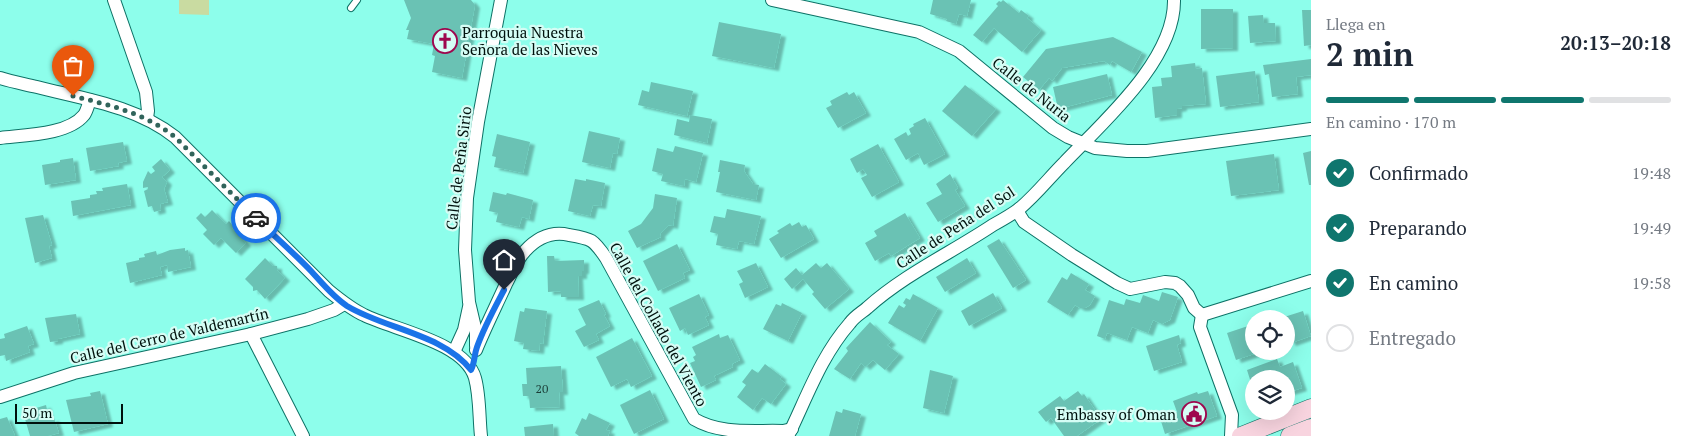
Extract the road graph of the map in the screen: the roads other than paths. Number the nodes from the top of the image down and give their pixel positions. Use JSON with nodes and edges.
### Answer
{"nodes":[{"id":1,"x":114,"y":0,"type":"edge"},
{"id":2,"x":357,"y":0,"type":"edge"},
{"id":3,"x":501,"y":0,"type":"edge"},
{"id":4,"x":772,"y":0,"type":"edge"},
{"id":5,"x":1174,"y":0,"type":"edge"},
{"id":6,"x":351,"y":8,"type":"dead end"},
{"id":7,"x":0,"y":78,"type":"edge"},
{"id":8,"x":90,"y":100,"type":"junction"},
{"id":9,"x":147,"y":118,"type":"junction"},
{"id":10,"x":1311,"y":129,"type":"edge"},
{"id":11,"x":0,"y":138,"type":"edge"},
{"id":12,"x":1083,"y":144,"type":"junction"},
{"id":13,"x":1019,"y":209,"type":"junction"},
{"id":14,"x":1311,"y":281,"type":"edge"},
{"id":15,"x":469,"y":302,"type":"junction"},
{"id":16,"x":344,"y":304,"type":"junction"},
{"id":17,"x":1202,"y":315,"type":"junction"},
{"id":18,"x":251,"y":334,"type":"junction"},
{"id":19,"x":476,"y":350,"type":"junction"},
{"id":20,"x":454,"y":352,"type":"junction"},
{"id":21,"x":471,"y":370,"type":"junction"},
{"id":22,"x":0,"y":397,"type":"edge"},
{"id":23,"x":1311,"y":408,"type":"edge"},
{"id":24,"x":1311,"y":428,"type":"edge"},
{"id":25,"x":790,"y":432,"type":"edge"},
{"id":26,"x":303,"y":436,"type":"edge"},
{"id":27,"x":481,"y":436,"type":"edge"},
{"id":28,"x":1231,"y":436,"type":"edge"},
{"id":29,"x":1241,"y":436,"type":"edge"},
{"id":30,"x":1290,"y":436,"type":"edge"},
{"id":31,"x":1303,"y":436,"type":"edge"}],
"edges":[{"from":1,"to":9,"type":"street"},
{"from":2,"to":6,"type":"lane"},
{"from":3,"to":15,"type":"street","name":"Calle de Peña Sirio"},
{"from":4,"to":12,"type":"street","name":"Calle de Nuria"},
{"from":5,"to":12,"type":"street","name":"Calle de Peña del Sol"},
{"from":7,"to":8,"type":"street"},
{"from":8,"to":9,"type":"street"},
{"from":8,"to":11,"type":"street"},
{"from":9,"to":16,"type":"street"},
{"from":10,"to":12,"type":"street","name":"Calle de Nuria"},
{"from":12,"to":13,"type":"street","name":"Calle de Peña del Sol"},
{"from":13,"to":17,"type":"street"},
{"from":13,"to":25,"type":"street","name":"Calle de Peña del Sol"},
{"from":14,"to":17,"type":"street"},
{"from":15,"to":19,"type":"street","name":"Calle de Peña Sirio"},
{"from":15,"to":20,"type":"street"},
{"from":16,"to":18,"type":"street","name":"Calle del Cerro de Valdemartín"},
{"from":16,"to":20,"type":"street"},
{"from":17,"to":28,"type":"street"},
{"from":18,"to":22,"type":"street","name":"Calle del Cerro de Valdemartín"},
{"from":18,"to":26,"type":"street"},
{"from":19,"to":21,"type":"street","name":"Calle de Peña Sirio"},
{"from":19,"to":25,"type":"street","name":"Calle del Collado del Viento"},
{"from":20,"to":21,"type":"street"},
{"from":21,"to":27,"type":"street"},
{"from":23,"to":29,"type":"main road"},
{"from":24,"to":30,"type":"main road"},
{"from":24,"to":31,"type":"lane"}]}
